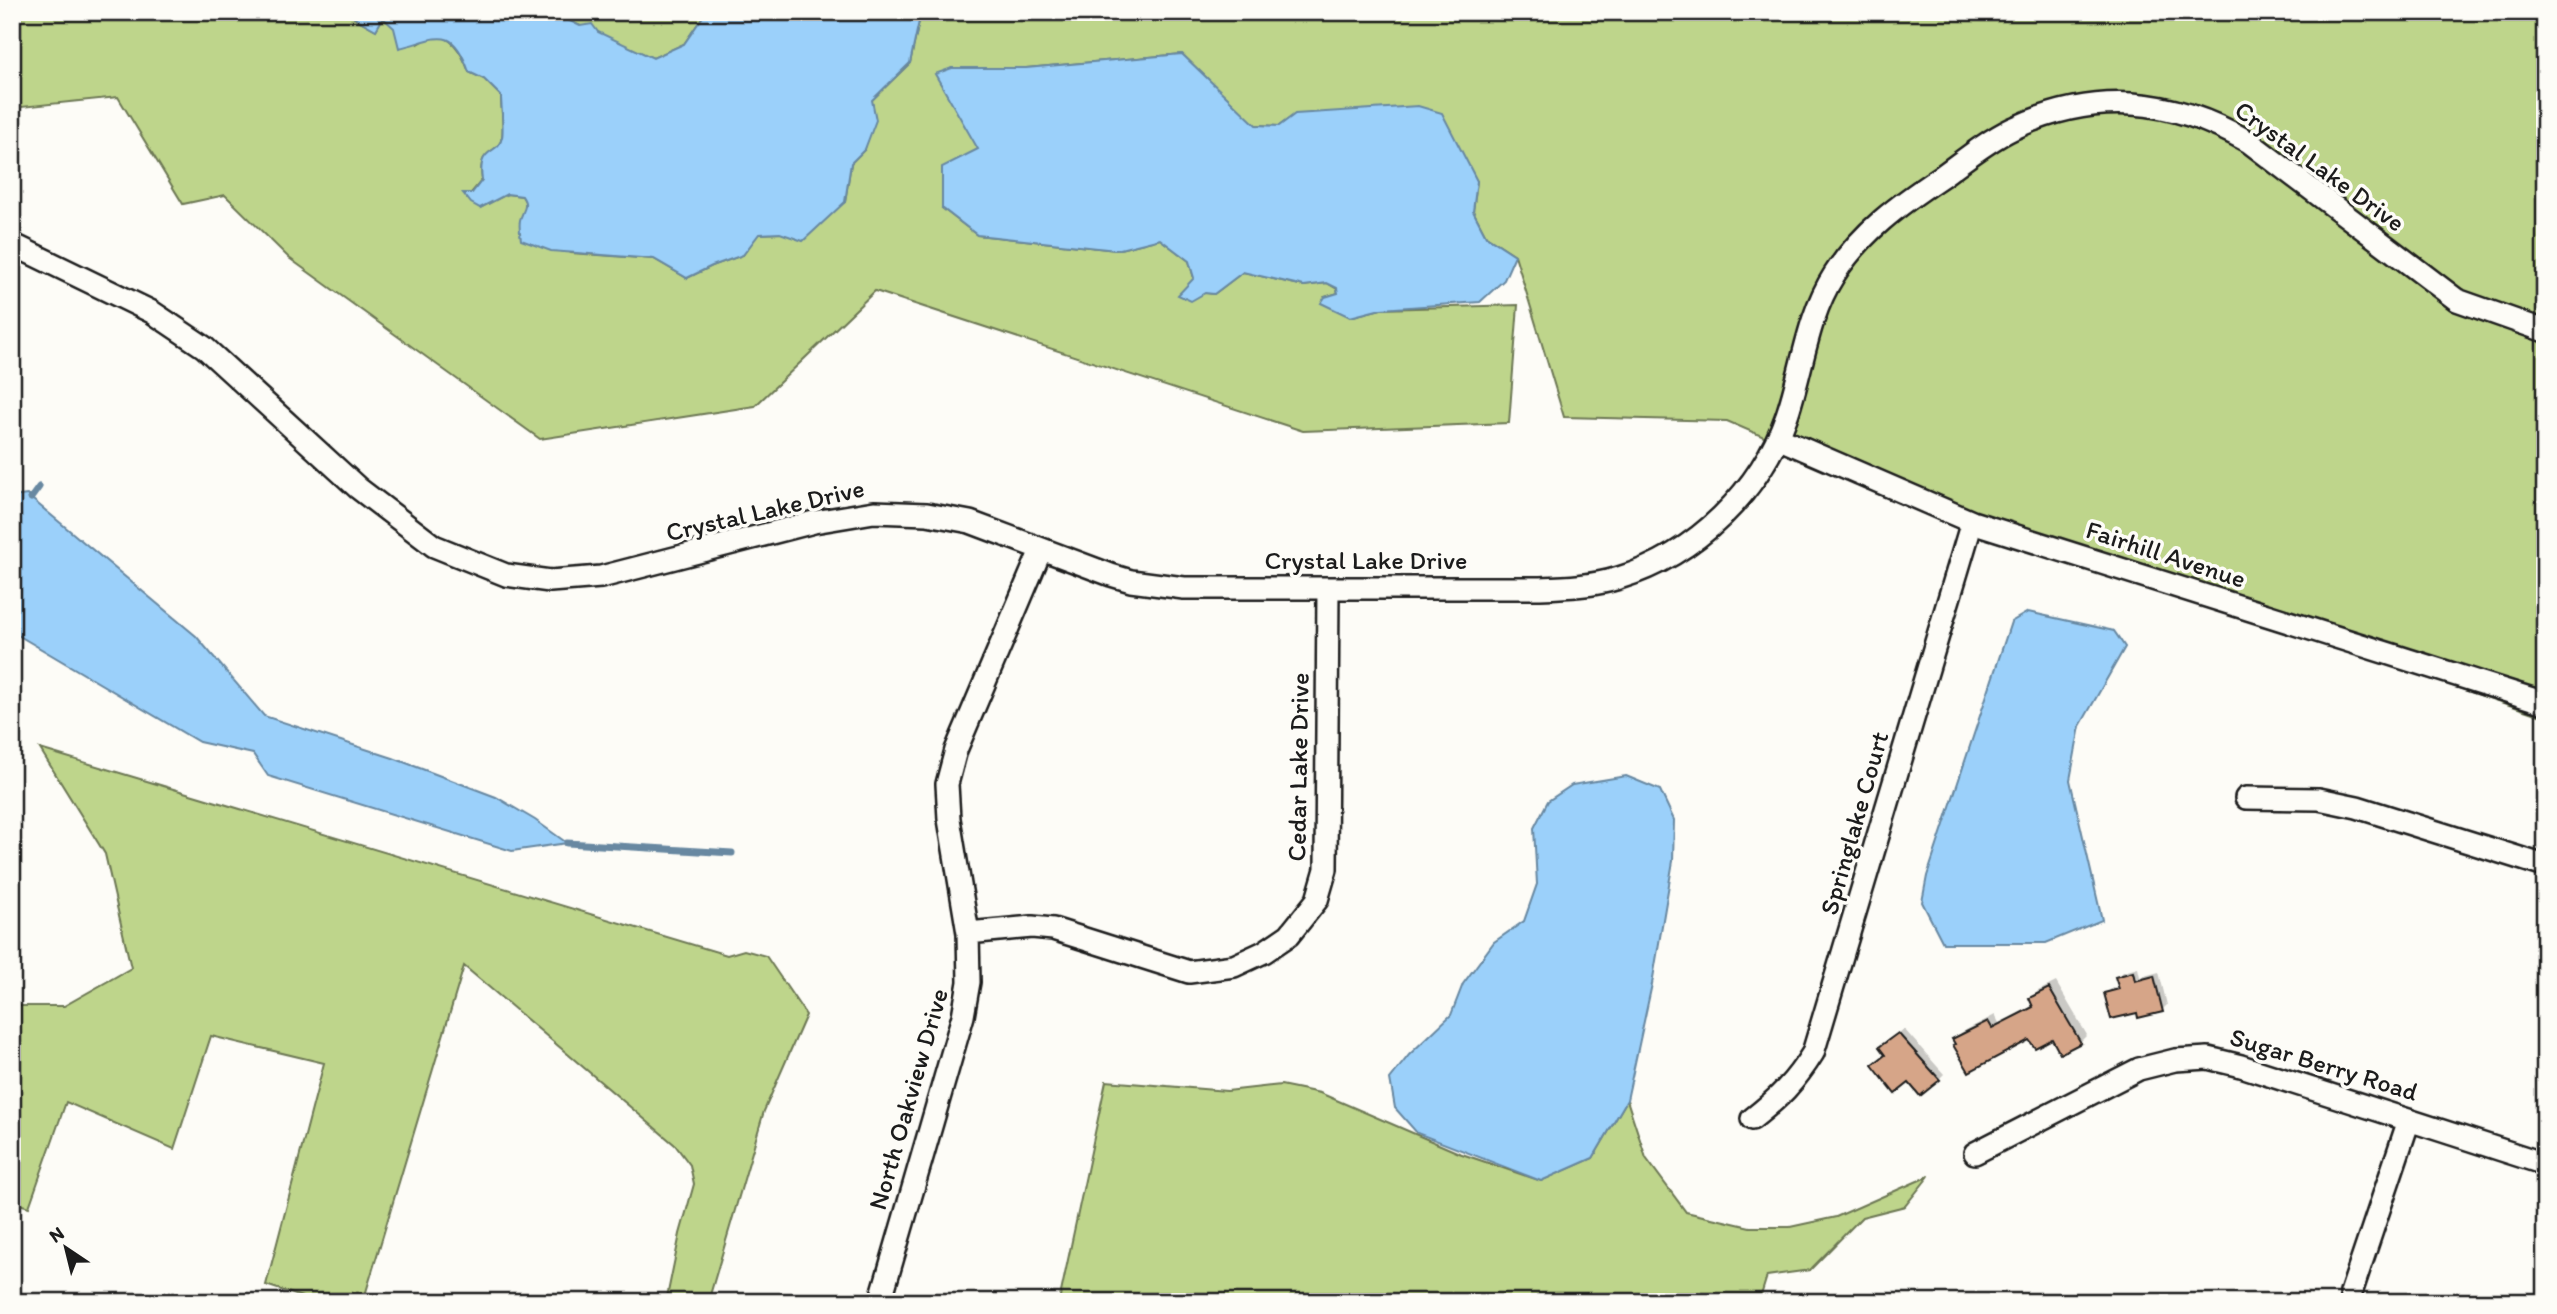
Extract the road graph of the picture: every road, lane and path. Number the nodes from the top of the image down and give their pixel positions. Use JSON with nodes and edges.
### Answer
{"nodes":[{"id":1,"x":12,"y":244,"type":"edge"},
{"id":2,"x":2545,"y":331,"type":"edge"},
{"id":3,"x":1778,"y":438,"type":"junction"},
{"id":4,"x":1972,"y":522,"type":"junction"},
{"id":5,"x":1041,"y":550,"type":"junction"},
{"id":6,"x":1328,"y":588,"type":"junction"},
{"id":7,"x":2545,"y":703,"type":"edge"},
{"id":8,"x":2245,"y":798,"type":"dead end"},
{"id":9,"x":2545,"y":866,"type":"edge"},
{"id":10,"x":968,"y":933,"type":"junction"},
{"id":11,"x":1752,"y":1119,"type":"dead end"},
{"id":12,"x":2409,"y":1120,"type":"junction"},
{"id":13,"x":1975,"y":1153,"type":"dead end"},
{"id":14,"x":2545,"y":1164,"type":"edge"},
{"id":15,"x":2351,"y":1293,"type":"dead end"},
{"id":16,"x":880,"y":1302,"type":"edge"}],
"edges":[{"from":1,"to":5,"type":"street","name":"Crystal Lake Drive"},
{"from":2,"to":3,"type":"street","name":"Crystal Lake Drive"},
{"from":3,"to":4,"type":"street","name":"Fairhill Avenue"},
{"from":3,"to":6,"type":"street","name":"Crystal Lake Drive"},
{"from":4,"to":7,"type":"street","name":"Fairhill Avenue"},
{"from":4,"to":11,"type":"street","name":"Springlake Court"},
{"from":5,"to":6,"type":"street","name":"Crystal Lake Drive"},
{"from":5,"to":10,"type":"street","name":"North Oakview Drive"},
{"from":6,"to":10,"type":"street","name":"Cedar Lake Drive"},
{"from":8,"to":9,"type":"street"},
{"from":10,"to":16,"type":"street","name":"North Oakview Drive"},
{"from":12,"to":13,"type":"street","name":"Sugar Berry Road"},
{"from":12,"to":14,"type":"street","name":"Sugar Berry Road"},
{"from":12,"to":15,"type":"street"}]}
